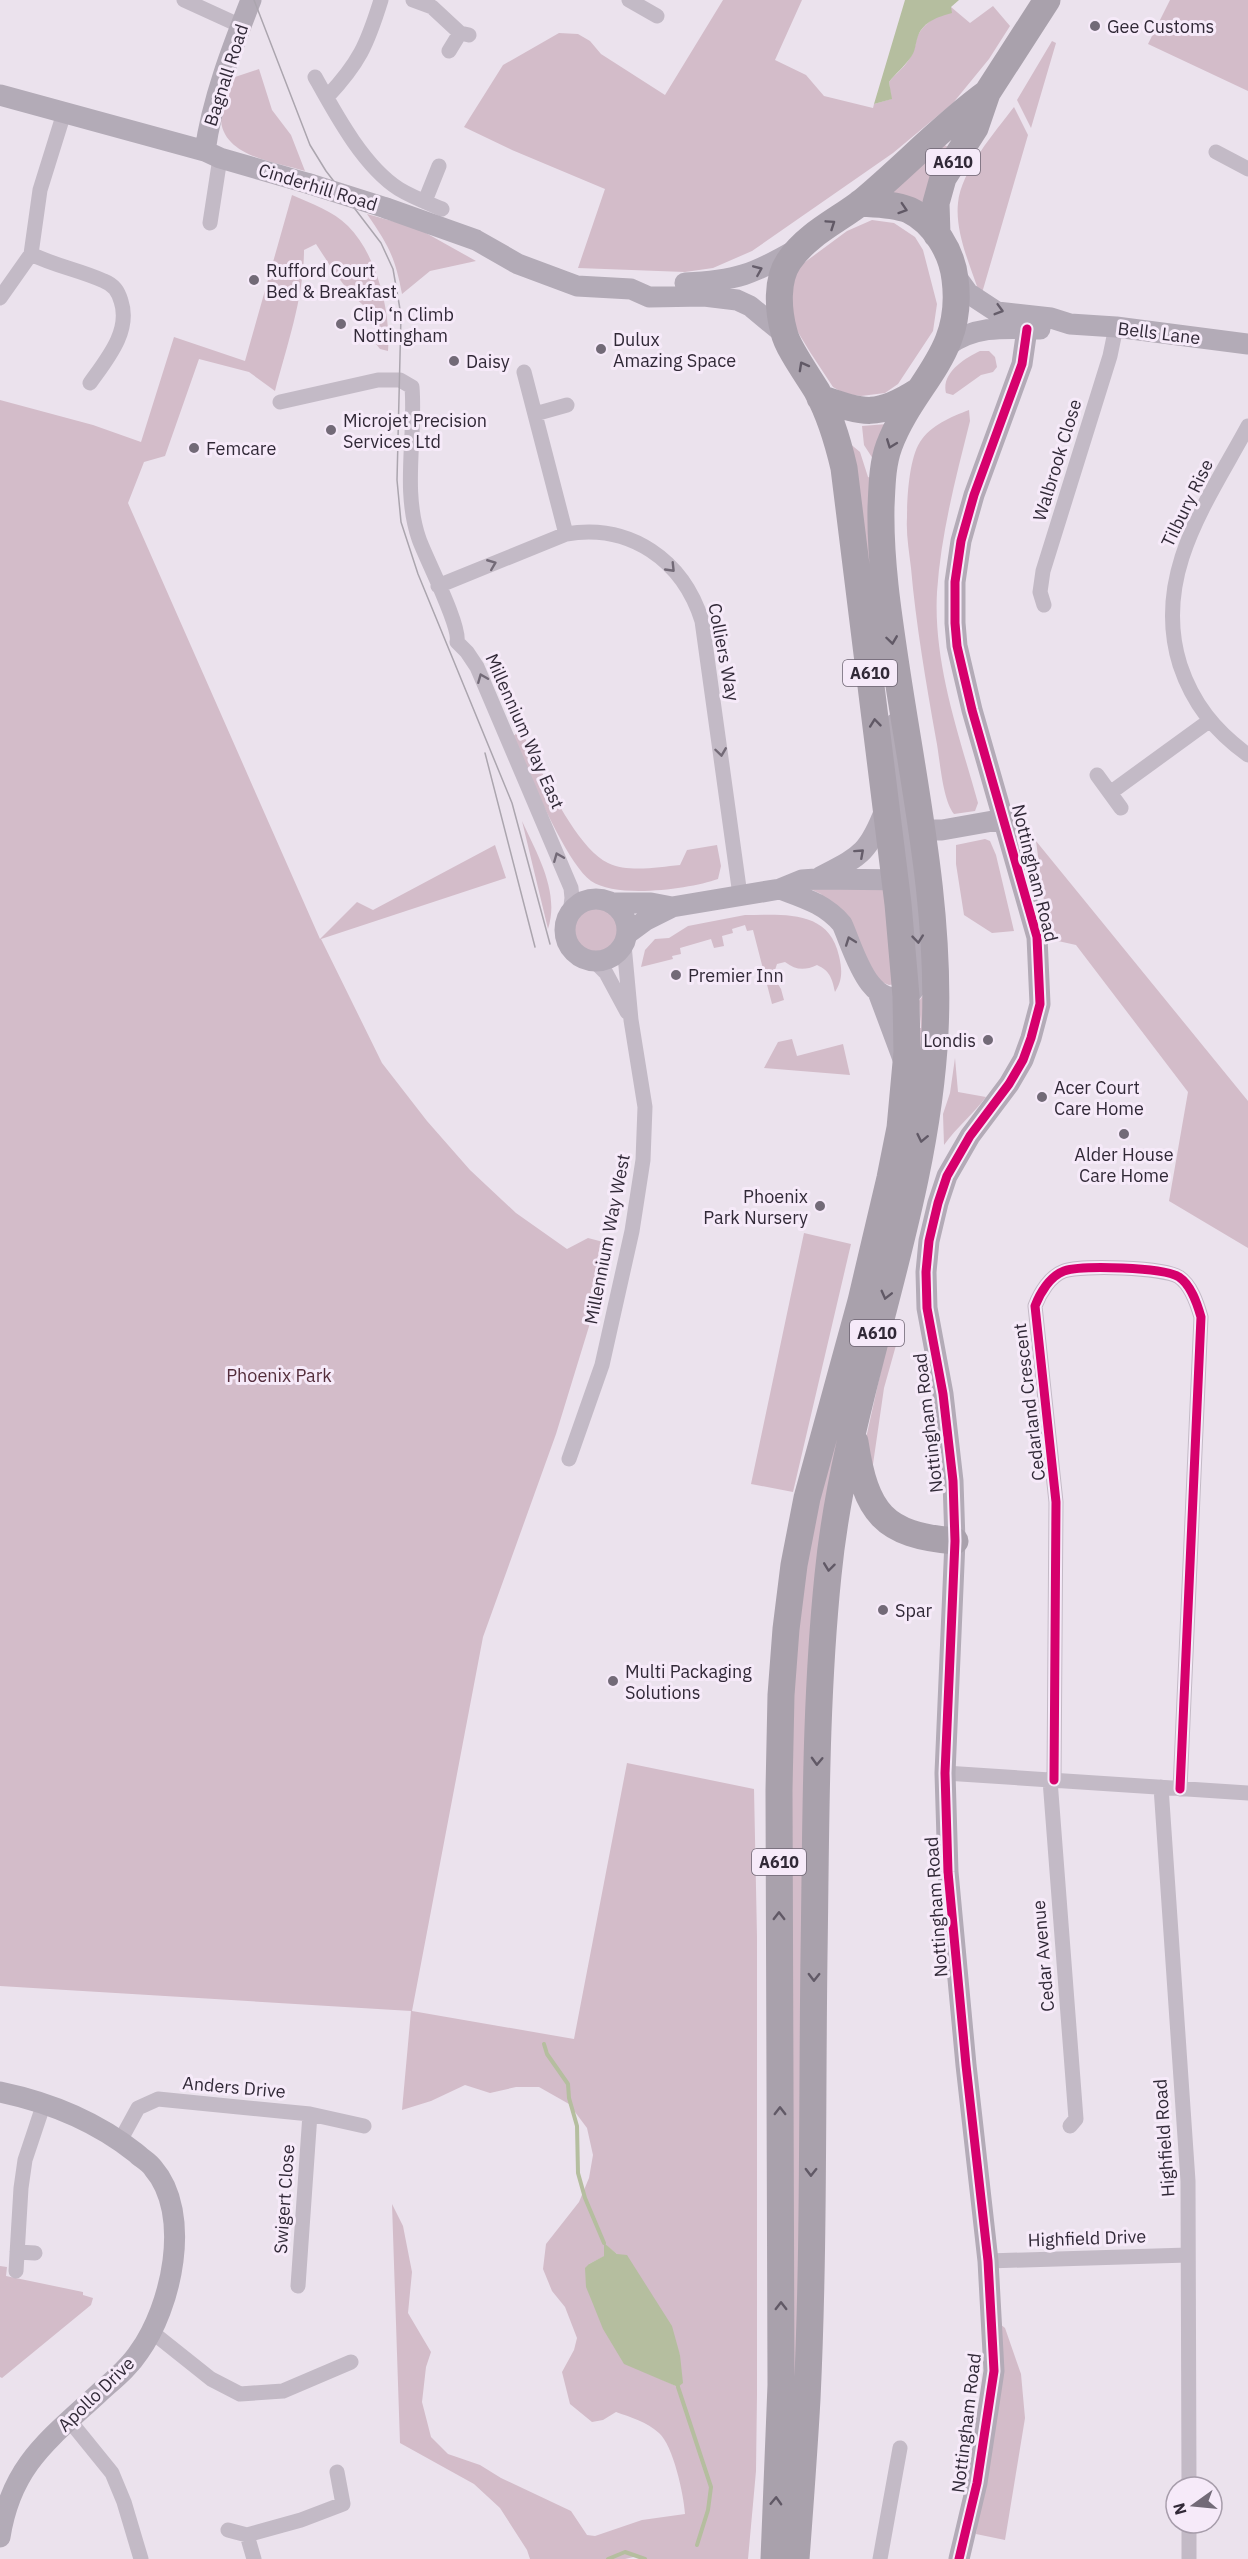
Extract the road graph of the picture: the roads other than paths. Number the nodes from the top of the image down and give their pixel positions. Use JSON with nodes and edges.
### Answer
{"nodes":[{"id":1,"x":184,"y":0,"type":"edge"},
{"id":2,"x":381,"y":0,"type":"edge"},
{"id":3,"x":413,"y":0,"type":"edge"},
{"id":4,"x":1047,"y":0,"type":"edge"},
{"id":5,"x":638,"y":2,"type":"edge"},
{"id":6,"x":246,"y":14,"type":"edge"},
{"id":7,"x":657,"y":16,"type":"dead end"},
{"id":8,"x":449,"y":51,"type":"dead end"},
{"id":9,"x":315,"y":77,"type":"dead end"},
{"id":10,"x":987,"y":93,"type":"junction"},
{"id":11,"x":0,"y":95,"type":"edge"},
{"id":12,"x":327,"y":98,"type":"junction"},
{"id":13,"x":64,"y":113,"type":"junction"},
{"id":14,"x":1216,"y":153,"type":"dead end"},
{"id":15,"x":212,"y":155,"type":"junction"},
{"id":16,"x":439,"y":166,"type":"dead end"},
{"id":17,"x":1248,"y":169,"type":"edge"},
{"id":18,"x":425,"y":201,"type":"junction"},
{"id":19,"x":860,"y":203,"type":"junction"},
{"id":20,"x":442,"y":209,"type":"dead end"},
{"id":21,"x":210,"y":223,"type":"dead end"},
{"id":22,"x":937,"y":235,"type":"junction"},
{"id":23,"x":803,"y":246,"type":"junction"},
{"id":24,"x":31,"y":254,"type":"junction"},
{"id":25,"x":955,"y":275,"type":"junction"},
{"id":26,"x":631,"y":289,"type":"junction"},
{"id":27,"x":0,"y":298,"type":"edge"},
{"id":28,"x":1070,"y":324,"type":"junction"},
{"id":29,"x":1116,"y":327,"type":"junction"},
{"id":30,"x":1027,"y":329,"type":"junction"},
{"id":31,"x":784,"y":334,"type":"junction"},
{"id":32,"x":1248,"y":344,"type":"edge"},
{"id":33,"x":947,"y":346,"type":"junction"},
{"id":34,"x":524,"y":372,"type":"dead end"},
{"id":35,"x":90,"y":383,"type":"dead end"},
{"id":36,"x":917,"y":392,"type":"junction"},
{"id":37,"x":820,"y":398,"type":"junction"},
{"id":38,"x":280,"y":402,"type":"dead end"},
{"id":39,"x":567,"y":405,"type":"dead end"},
{"id":40,"x":535,"y":414,"type":"junction"},
{"id":41,"x":1248,"y":426,"type":"edge"},
{"id":42,"x":566,"y":534,"type":"junction"},
{"id":43,"x":438,"y":586,"type":"junction"},
{"id":44,"x":1044,"y":605,"type":"dead end"},
{"id":45,"x":1209,"y":721,"type":"junction"},
{"id":46,"x":1248,"y":755,"type":"edge"},
{"id":47,"x":1096,"y":775,"type":"dead end"},
{"id":48,"x":1110,"y":793,"type":"junction"},
{"id":49,"x":1121,"y":808,"type":"dead end"},
{"id":50,"x":1004,"y":819,"type":"junction"},
{"id":51,"x":901,"y":823,"type":"junction"},
{"id":52,"x":816,"y":879,"type":"junction"},
{"id":53,"x":912,"y":883,"type":"junction"},
{"id":54,"x":780,"y":889,"type":"junction"},
{"id":55,"x":740,"y":895,"type":"junction"},
{"id":56,"x":611,"y":903,"type":"junction"},
{"id":57,"x":672,"y":907,"type":"junction"},
{"id":58,"x":570,"y":913,"type":"junction"},
{"id":59,"x":626,"y":939,"type":"junction"},
{"id":60,"x":595,"y":962,"type":"junction"},
{"id":61,"x":878,"y":992,"type":"junction"},
{"id":62,"x":906,"y":996,"type":"junction"},
{"id":63,"x":631,"y":1020,"type":"junction"},
{"id":64,"x":906,"y":1068,"type":"junction"},
{"id":65,"x":853,"y":1426,"type":"junction"},
{"id":66,"x":569,"y":1459,"type":"dead end"},
{"id":67,"x":877,"y":1513,"type":"junction"},
{"id":68,"x":835,"y":1525,"type":"junction"},
{"id":69,"x":955,"y":1541,"type":"junction"},
{"id":70,"x":945,"y":1773,"type":"junction"},
{"id":71,"x":1052,"y":1780,"type":"junction"},
{"id":72,"x":1161,"y":1787,"type":"junction"},
{"id":73,"x":1180,"y":1789,"type":"junction"},
{"id":74,"x":1248,"y":1793,"type":"edge"},
{"id":75,"x":0,"y":2092,"type":"edge"},
{"id":76,"x":44,"y":2103,"type":"junction"},
{"id":77,"x":310,"y":2114,"type":"junction"},
{"id":78,"x":364,"y":2126,"type":"dead end"},
{"id":79,"x":1070,"y":2126,"type":"dead end"},
{"id":80,"x":120,"y":2141,"type":"junction"},
{"id":81,"x":17,"y":2252,"type":"junction"},
{"id":82,"x":35,"y":2253,"type":"dead end"},
{"id":83,"x":1188,"y":2255,"type":"junction"},
{"id":84,"x":988,"y":2261,"type":"junction"},
{"id":85,"x":16,"y":2271,"type":"dead end"},
{"id":86,"x":298,"y":2286,"type":"dead end"},
{"id":87,"x":152,"y":2332,"type":"junction"},
{"id":88,"x":351,"y":2362,"type":"dead end"},
{"id":89,"x":69,"y":2420,"type":"junction"},
{"id":90,"x":900,"y":2448,"type":"dead end"},
{"id":91,"x":337,"y":2472,"type":"dead end"},
{"id":92,"x":1189,"y":2475,"type":"edge"},
{"id":93,"x":6,"y":2488,"type":"edge"},
{"id":94,"x":228,"y":2530,"type":"dead end"},
{"id":95,"x":247,"y":2535,"type":"junction"},
{"id":96,"x":1189,"y":2535,"type":"edge"},
{"id":97,"x":0,"y":2537,"type":"edge"},
{"id":98,"x":141,"y":2559,"type":"edge"},
{"id":99,"x":254,"y":2559,"type":"edge"},
{"id":100,"x":774,"y":2559,"type":"edge"},
{"id":101,"x":796,"y":2559,"type":"edge"},
{"id":102,"x":880,"y":2559,"type":"edge"},
{"id":103,"x":959,"y":2559,"type":"edge"},
{"id":104,"x":1189,"y":2559,"type":"edge"}],
"edges":[{"from":1,"to":6,"type":"street"},
{"from":2,"to":12,"type":"street"},
{"from":3,"to":8,"type":"street"},
{"from":4,"to":10,"type":"highway","number":"A610"},
{"from":5,"to":7,"type":"street"},
{"from":6,"to":15,"type":"street","name":"Bagnall Road"},
{"from":9,"to":12,"type":"street"},
{"from":10,"to":19,"type":"highway","number":"A610"},
{"from":10,"to":22,"type":"highway","number":"A610"},
{"from":11,"to":13,"type":"street","name":"Cinderhill Road"},
{"from":12,"to":18,"type":"street"},
{"from":13,"to":15,"type":"street","name":"Cinderhill Road"},
{"from":13,"to":24,"type":"street"},
{"from":14,"to":17,"type":"street"},
{"from":15,"to":21,"type":"street"},
{"from":15,"to":26,"type":"street","name":"Cinderhill Road","bridge":true},
{"from":16,"to":18,"type":"street"},
{"from":18,"to":20,"type":"street"},
{"from":19,"to":22,"type":"highway","number":"A610","one_way":true},
{"from":23,"to":19,"type":"highway","number":"A610","one_way":true},
{"from":22,"to":25,"type":"highway","number":"A610"},
{"from":26,"to":23,"type":"street","name":"Cinderhill Road","one_way":true},
{"from":23,"to":31,"type":"highway","number":"A610"},
{"from":24,"to":27,"type":"street"},
{"from":24,"to":35,"type":"street"},
{"from":25,"to":28,"type":"street","name":"Bells Lane","one_way":true},
{"from":25,"to":33,"type":"highway","number":"A610"},
{"from":26,"to":31,"type":"street","name":"Cinderhill Road"},
{"from":28,"to":29,"type":"street","name":"Bells Lane"},
{"from":28,"to":30,"type":"street","name":"Bells Lane"},
{"from":29,"to":32,"type":"street","name":"Bells Lane"},
{"from":29,"to":44,"type":"street","name":"Walbrook Close"},
{"from":30,"to":33,"type":"street","name":"Bells Lane"},
{"from":30,"to":50,"type":"street","name":"Nottingham Road"},
{"from":37,"to":31,"type":"highway","number":"A610","one_way":true},
{"from":33,"to":36,"type":"highway","number":"A610"},
{"from":34,"to":40,"type":"street"},
{"from":36,"to":37,"type":"highway","number":"A610"},
{"from":36,"to":51,"type":"highway","number":"A610","one_way":true},
{"from":51,"to":37,"type":"highway","number":"A610","one_way":true},
{"from":38,"to":43,"type":"street","name":"Millennium Way East"},
{"from":39,"to":40,"type":"street"},
{"from":40,"to":42,"type":"street"},
{"from":41,"to":45,"type":"street","name":"Tilbury Rise"},
{"from":43,"to":42,"type":"street","name":"Colliers Way","one_way":true},
{"from":42,"to":55,"type":"street","name":"Colliers Way","one_way":true},
{"from":58,"to":43,"type":"street","name":"Millennium Way East","one_way":true},
{"from":45,"to":46,"type":"street","name":"Tilbury Rise"},
{"from":45,"to":48,"type":"street"},
{"from":47,"to":48,"type":"street"},
{"from":48,"to":49,"type":"street"},
{"from":50,"to":51,"type":"street"},
{"from":50,"to":69,"type":"street","name":"Nottingham Road"},
{"from":52,"to":51,"type":"street","one_way":true},
{"from":51,"to":53,"type":"highway","number":"A610"},
{"from":51,"to":53,"type":"highway","number":"A610"},
{"from":52,"to":53,"type":"street"},
{"from":52,"to":54,"type":"street"},
{"from":53,"to":62,"type":"highway","number":"A610"},
{"from":53,"to":65,"type":"highway","number":"A610","one_way":true},
{"from":54,"to":55,"type":"street"},
{"from":61,"to":54,"type":"street","one_way":true},
{"from":55,"to":57,"type":"street"},
{"from":56,"to":57,"type":"street"},
{"from":56,"to":58,"type":"street"},
{"from":56,"to":59,"type":"street"},
{"from":57,"to":59,"type":"street"},
{"from":58,"to":60,"type":"street"},
{"from":59,"to":60,"type":"street"},
{"from":59,"to":63,"type":"street","name":"Millennium Way West"},
{"from":60,"to":63,"type":"street","name":"Millennium Way West"},
{"from":61,"to":62,"type":"street"},
{"from":61,"to":64,"type":"street"},
{"from":62,"to":64,"type":"highway","number":"A610"},
{"from":63,"to":66,"type":"street","name":"Millennium Way West"},
{"from":100,"to":64,"type":"highway","number":"A610","one_way":true},
{"from":65,"to":67,"type":"highway"},
{"from":65,"to":68,"type":"highway","number":"A610"},
{"from":67,"to":68,"type":"highway"},
{"from":67,"to":69,"type":"highway"},
{"from":68,"to":101,"type":"highway","number":"A610","one_way":true},
{"from":69,"to":70,"type":"street","name":"Nottingham Road"},
{"from":70,"to":71,"type":"street"},
{"from":70,"to":84,"type":"street","name":"Nottingham Road"},
{"from":71,"to":72,"type":"street"},
{"from":71,"to":73,"type":"street","name":"Cedarland Crescent"},
{"from":71,"to":79,"type":"street","name":"Cedar Avenue"},
{"from":72,"to":73,"type":"street"},
{"from":72,"to":83,"type":"street","name":"Highfield Road"},
{"from":73,"to":74,"type":"street"},
{"from":75,"to":76,"type":"street","name":"Apollo Drive"},
{"from":76,"to":80,"type":"street","name":"Apollo Drive"},
{"from":76,"to":81,"type":"street"},
{"from":77,"to":78,"type":"street","name":"Anders Drive"},
{"from":77,"to":80,"type":"street","name":"Anders Drive"},
{"from":77,"to":86,"type":"street","name":"Swigert Close"},
{"from":80,"to":87,"type":"street","name":"Apollo Drive"},
{"from":81,"to":82,"type":"street"},
{"from":81,"to":85,"type":"street"},
{"from":83,"to":84,"type":"street","name":"Highfield Drive"},
{"from":83,"to":92,"type":"street","name":"Highfield Road"},
{"from":84,"to":103,"type":"street","name":"Nottingham Road"},
{"from":87,"to":88,"type":"street"},
{"from":87,"to":89,"type":"street","name":"Apollo Drive"},
{"from":89,"to":93,"type":"street","name":"Apollo Drive"},
{"from":89,"to":98,"type":"street"},
{"from":90,"to":102,"type":"street"},
{"from":91,"to":95,"type":"street"},
{"from":93,"to":97,"type":"street","name":"Apollo Drive"},
{"from":94,"to":95,"type":"street"},
{"from":95,"to":99,"type":"street"},
{"from":96,"to":104,"type":"street"}]}
